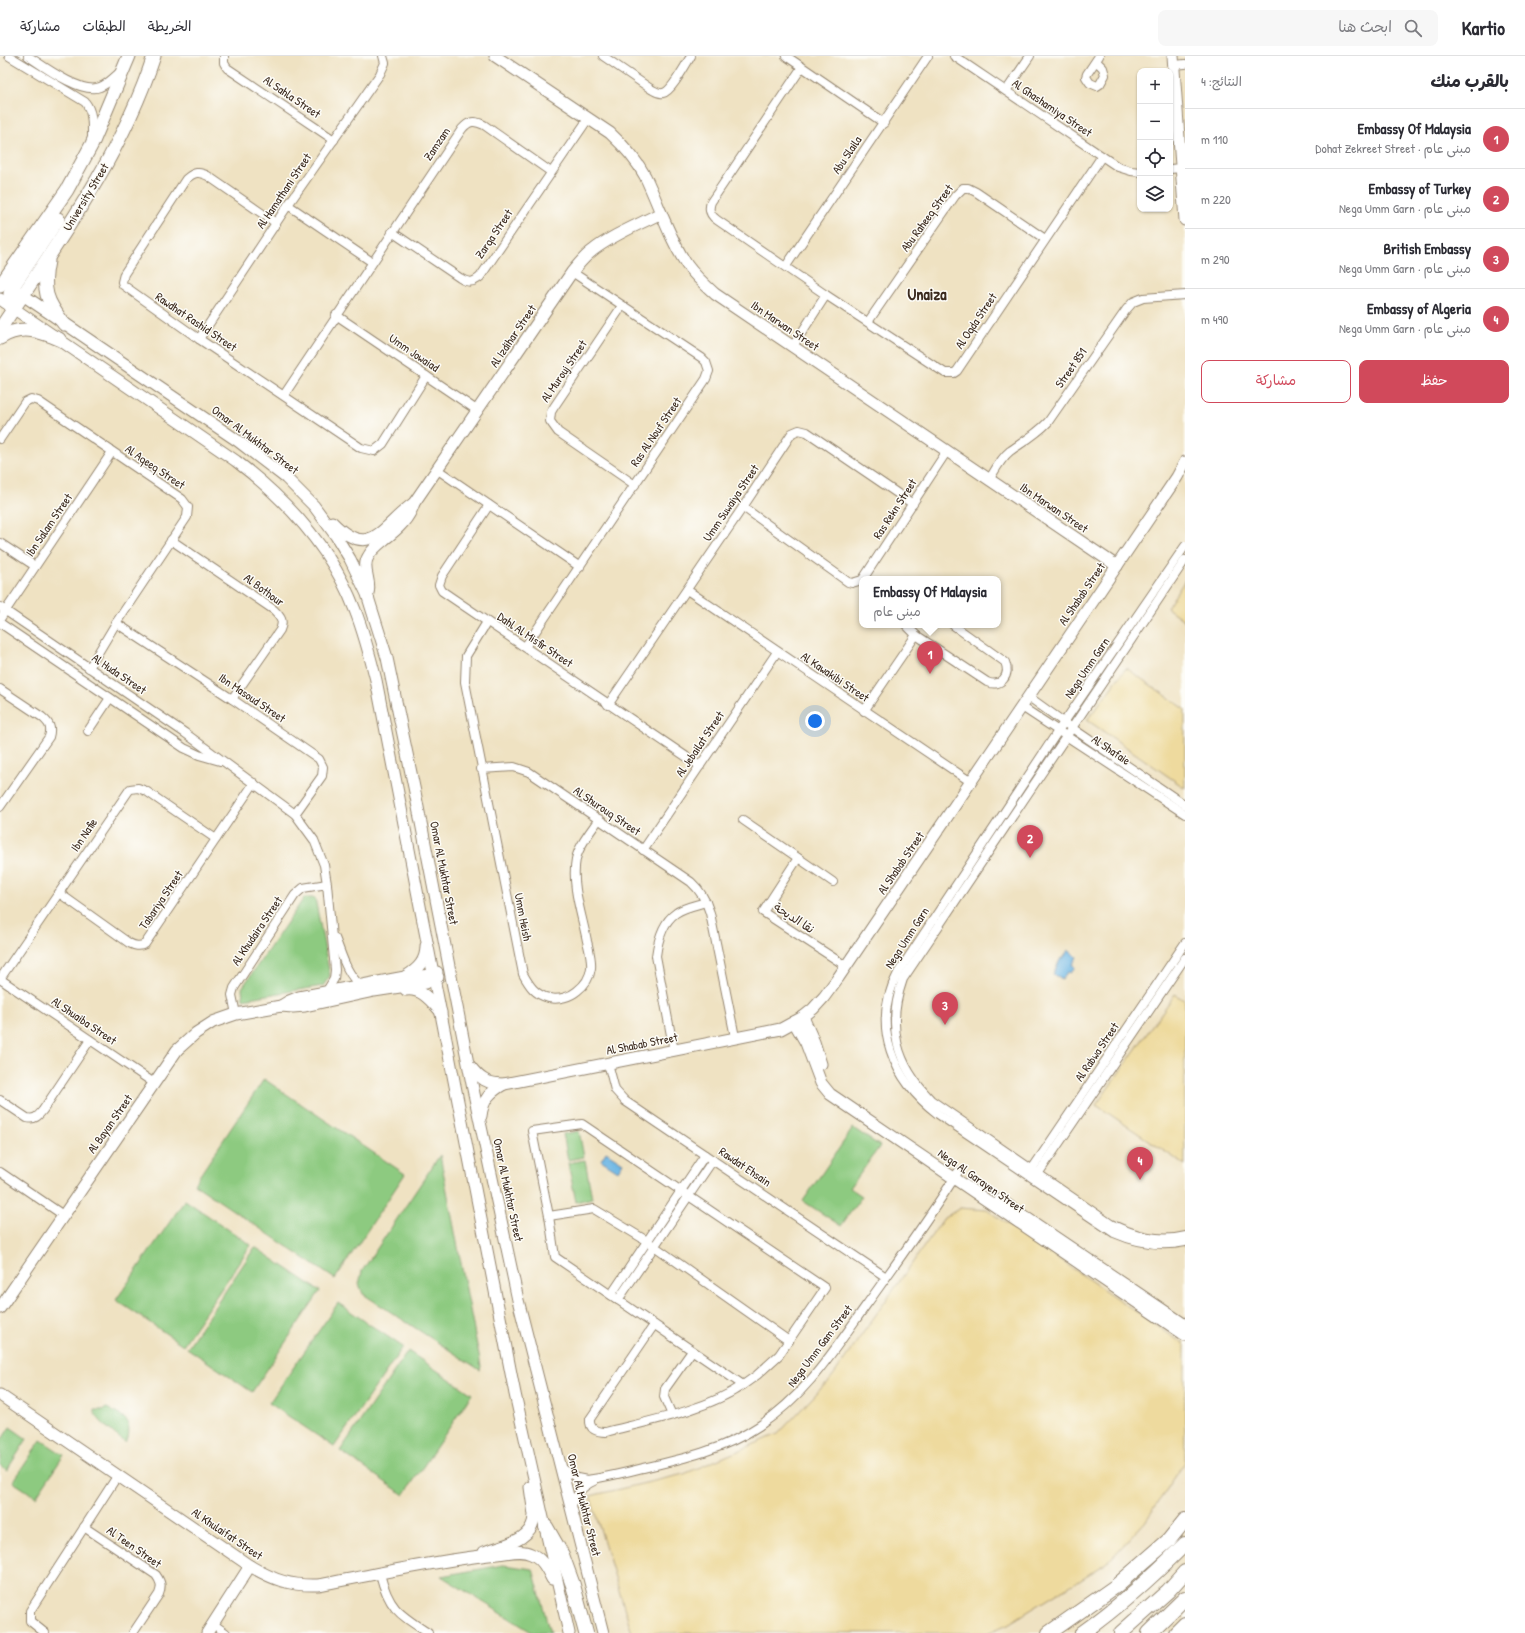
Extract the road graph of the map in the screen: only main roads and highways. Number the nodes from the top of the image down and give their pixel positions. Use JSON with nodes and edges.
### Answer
{"nodes":[{"id":1,"x":154,"y":56,"type":"edge"},
{"id":2,"x":127,"y":62,"type":"edge"},
{"id":3,"x":48,"y":257,"type":"junction"},
{"id":4,"x":5,"y":285,"type":"edge"},
{"id":5,"x":14,"y":308,"type":"junction"},
{"id":6,"x":64,"y":324,"type":"road end"},
{"id":7,"x":0,"y":329,"type":"edge"},
{"id":8,"x":0,"y":338,"type":"edge"},
{"id":9,"x":59,"y":339,"type":"road end"},
{"id":10,"x":1185,"y":1520,"type":"edge"},
{"id":11,"x":546,"y":1527,"type":"road end"},
{"id":12,"x":1185,"y":1544,"type":"edge"},
{"id":13,"x":1185,"y":1572,"type":"edge"},
{"id":14,"x":1185,"y":1598,"type":"edge"},
{"id":15,"x":1185,"y":1624,"type":"edge"},
{"id":16,"x":586,"y":1633,"type":"edge"},
{"id":17,"x":1049,"y":1633,"type":"edge"},
{"id":18,"x":1082,"y":1633,"type":"edge"},
{"id":19,"x":1121,"y":1633,"type":"edge"},
{"id":20,"x":1149,"y":1633,"type":"edge"},
{"id":21,"x":1176,"y":1633,"type":"edge"}],
"edges":[{"from":1,"to":3,"type":"main road","name":"University Street"},
{"from":2,"to":4,"type":"main road","name":"University Street"},
{"from":3,"to":5,"type":"main road","name":"University Street"},
{"from":3,"to":6,"type":"main road"},
{"from":4,"to":5,"type":"main road"},
{"from":5,"to":7,"type":"main road","name":"University Street"},
{"from":8,"to":9,"type":"main road"},
{"from":10,"to":17,"type":"highway"},
{"from":11,"to":16,"type":"highway"},
{"from":12,"to":18,"type":"highway"},
{"from":13,"to":19,"type":"highway"},
{"from":14,"to":20,"type":"highway"},
{"from":15,"to":21,"type":"highway"}]}
